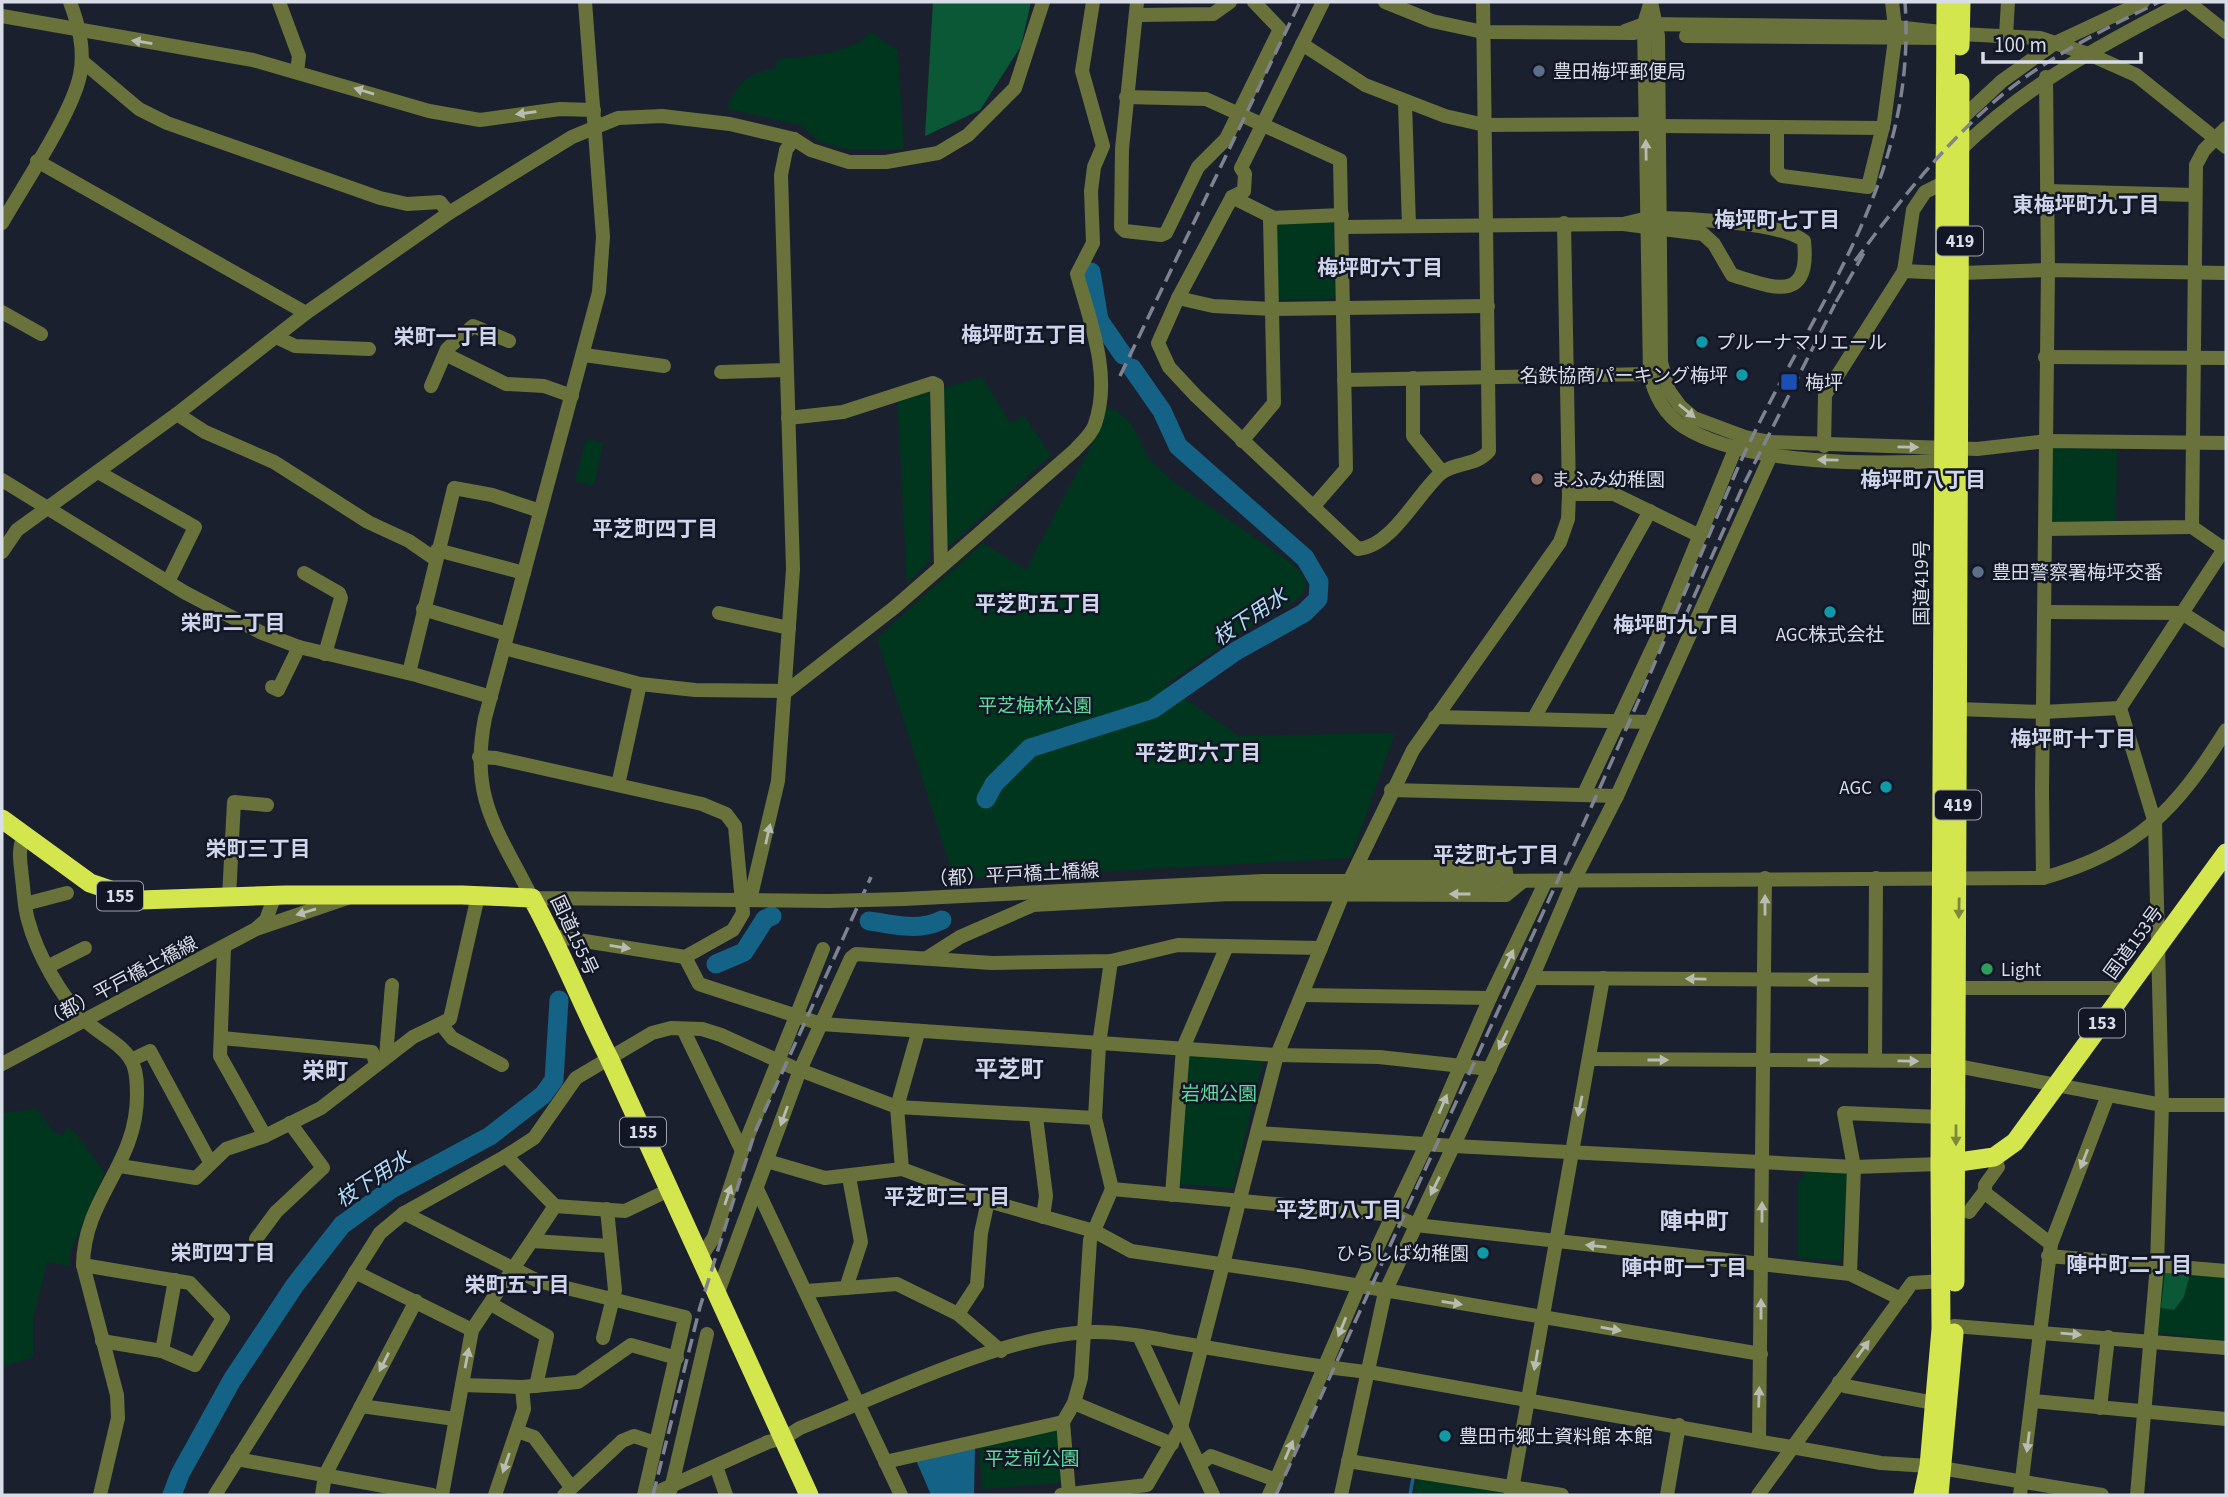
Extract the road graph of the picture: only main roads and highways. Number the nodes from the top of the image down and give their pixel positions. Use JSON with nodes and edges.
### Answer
{"nodes":[{"id":1,"x":1947,"y":2,"type":"edge"},
{"id":2,"x":1961,"y":2,"type":"edge"},
{"id":3,"x":1951,"y":35,"type":"junction"},
{"id":4,"x":1953,"y":273,"type":"junction"},
{"id":5,"x":1957,"y":453,"type":"junction"},
{"id":6,"x":2,"y":819,"type":"edge"},
{"id":7,"x":2226,"y":853,"type":"edge"},
{"id":8,"x":1950,"y":880,"type":"junction"},
{"id":9,"x":1949,"y":1063,"type":"junction"},
{"id":10,"x":1948,"y":1163,"type":"junction"},
{"id":11,"x":1936,"y":1468,"type":"junction"},
{"id":12,"x":809,"y":1495,"type":"edge"},
{"id":13,"x":1923,"y":1495,"type":"edge"},
{"id":14,"x":1939,"y":1495,"type":"edge"}],
"edges":[{"from":1,"to":3,"type":"highway","name":"国道419号","number":"419"},
{"from":2,"to":3,"type":"highway","name":"国道419号","number":"419"},
{"from":3,"to":4,"type":"highway","name":"国道419号","number":"419"},
{"from":3,"to":4,"type":"highway","name":"国道419号","number":"419"},
{"from":4,"to":5,"type":"highway","name":"国道419号","number":"419"},
{"from":5,"to":8,"type":"highway","name":"国道419号","number":"419"},
{"from":5,"to":8,"type":"highway","name":"国道419号","number":"419"},
{"from":6,"to":12,"type":"highway","name":"国道155号","number":"155"},
{"from":7,"to":10,"type":"highway","name":"国道153号","number":"153"},
{"from":8,"to":9,"type":"highway","name":"国道419号","number":"419"},
{"from":8,"to":9,"type":"highway","name":"国道419号","number":"419","one_way":true},
{"from":9,"to":10,"type":"highway","name":"国道419号","number":"419","one_way":true},
{"from":9,"to":10,"type":"highway","name":"国道419号","number":"419"},
{"from":10,"to":11,"type":"highway"},
{"from":10,"to":11,"type":"highway"},
{"from":11,"to":13,"type":"highway"},
{"from":11,"to":14,"type":"highway"}]}
